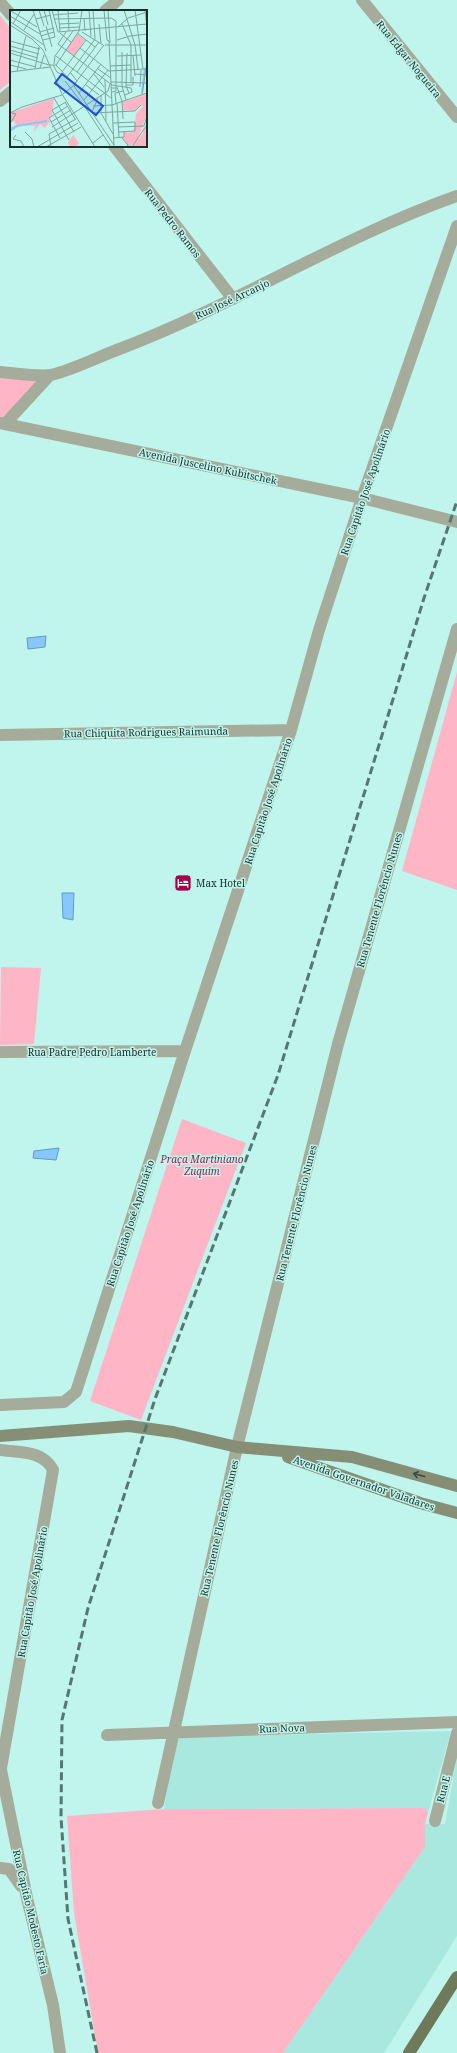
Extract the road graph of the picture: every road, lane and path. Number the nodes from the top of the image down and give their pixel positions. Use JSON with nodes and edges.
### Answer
{"nodes":[{"id":1,"x":118,"y":0,"type":"edge"},
{"id":2,"x":362,"y":0,"type":"edge"},
{"id":3,"x":0,"y":2,"type":"edge"},
{"id":4,"x":106,"y":10,"type":"edge"},
{"id":5,"x":10,"y":14,"type":"edge"},
{"id":6,"x":10,"y":93,"type":"edge"},
{"id":7,"x":0,"y":101,"type":"edge"},
{"id":8,"x":457,"y":117,"type":"edge"},
{"id":9,"x":115,"y":147,"type":"edge"},
{"id":10,"x":457,"y":196,"type":"edge"},
{"id":11,"x":457,"y":226,"type":"edge"},
{"id":12,"x":233,"y":299,"type":"junction"},
{"id":13,"x":0,"y":372,"type":"edge"},
{"id":14,"x":50,"y":375,"type":"junction"},
{"id":15,"x":2,"y":423,"type":"edge"},
{"id":16,"x":362,"y":498,"type":"junction"},
{"id":17,"x":457,"y":522,"type":"edge"},
{"id":18,"x":457,"y":629,"type":"edge"},
{"id":19,"x":291,"y":730,"type":"junction"},
{"id":20,"x":0,"y":734,"type":"edge"},
{"id":21,"x":185,"y":1051,"type":"junction"},
{"id":22,"x":0,"y":1052,"type":"edge"},
{"id":23,"x":0,"y":1405,"type":"edge"},
{"id":24,"x":0,"y":1432,"type":"edge"},
{"id":25,"x":15,"y":1433,"type":"junction"},
{"id":26,"x":0,"y":1436,"type":"edge"},
{"id":27,"x":237,"y":1447,"type":"junction"},
{"id":28,"x":0,"y":1450,"type":"edge"},
{"id":29,"x":271,"y":1452,"type":"junction"},
{"id":30,"x":457,"y":1486,"type":"edge"},
{"id":31,"x":457,"y":1513,"type":"edge"},
{"id":32,"x":457,"y":1722,"type":"edge"},
{"id":33,"x":173,"y":1732,"type":"junction"},
{"id":34,"x":457,"y":1733,"type":"edge"},
{"id":35,"x":107,"y":1735,"type":"dead end"},
{"id":36,"x":0,"y":1772,"type":"edge"},
{"id":37,"x":158,"y":1803,"type":"dead end"},
{"id":38,"x":434,"y":1821,"type":"dead end"},
{"id":39,"x":0,"y":1868,"type":"edge"},
{"id":40,"x":27,"y":1898,"type":"junction"},
{"id":41,"x":457,"y":1977,"type":"edge"},
{"id":42,"x":60,"y":2053,"type":"edge"},
{"id":43,"x":409,"y":2053,"type":"edge"}],
"edges":[{"from":1,"to":4,"type":"street"},
{"from":2,"to":8,"type":"street","name":"Rua Edgar Nogueira"},
{"from":3,"to":5,"type":"street"},
{"from":6,"to":7,"type":"street"},
{"from":9,"to":12,"type":"street","name":"Rua Pedro Ramos"},
{"from":10,"to":12,"type":"street","name":"Rua José Arcanjo"},
{"from":11,"to":16,"type":"street","name":"Rua Capitão José Apolinário"},
{"from":12,"to":14,"type":"street","name":"Rua José Arcanjo"},
{"from":13,"to":14,"type":"street","name":"Rua José Arcanjo"},
{"from":14,"to":15,"type":"street"},
{"from":15,"to":16,"type":"street","name":"Avenida Juscelino Kubitschek"},
{"from":16,"to":17,"type":"street","name":"Avenida Juscelino Kubitschek"},
{"from":16,"to":19,"type":"street","name":"Rua Capitão José Apolinário"},
{"from":18,"to":27,"type":"street","name":"Rua Tenente Florêncio Nunes"},
{"from":19,"to":20,"type":"street","name":"Rua Chiquita Rodrigues Raimunda"},
{"from":19,"to":21,"type":"street","name":"Rua Capitão José Apolinário"},
{"from":21,"to":22,"type":"street","name":"Rua Padre Pedro Lamberte"},
{"from":21,"to":23,"type":"street","name":"Rua Capitão José Apolinário"},
{"from":24,"to":25,"type":"street","name":"Avenida Governador Valadares"},
{"from":25,"to":26,"type":"street","name":"Avenida Governador Valadares"},
{"from":25,"to":27,"type":"street","name":"Avenida Governador Valadares"},
{"from":27,"to":29,"type":"street","name":"Avenida Governador Valadares"},
{"from":27,"to":33,"type":"street","name":"Rua Tenente Florêncio Nunes"},
{"from":28,"to":36,"type":"street","name":"Rua Capitão José Apolinário"},
{"from":30,"to":29,"type":"street","name":"Avenida Governador Valadares","one_way":true},
{"from":29,"to":31,"type":"street","name":"Avenida Governador Valadares"},
{"from":32,"to":33,"type":"street","name":"Rua Nova"},
{"from":33,"to":35,"type":"street","name":"Rua Nova"},
{"from":33,"to":37,"type":"street","name":"Rua Tenente Florêncio Nunes"},
{"from":34,"to":38,"type":"street","name":"Rua E"},
{"from":36,"to":40,"type":"street","name":"Rua Capitão Modesto Faria"},
{"from":39,"to":40,"type":"street"},
{"from":40,"to":42,"type":"street","name":"Rua Capitão Modesto Faria"},
{"from":41,"to":43,"type":"main road"}]}
